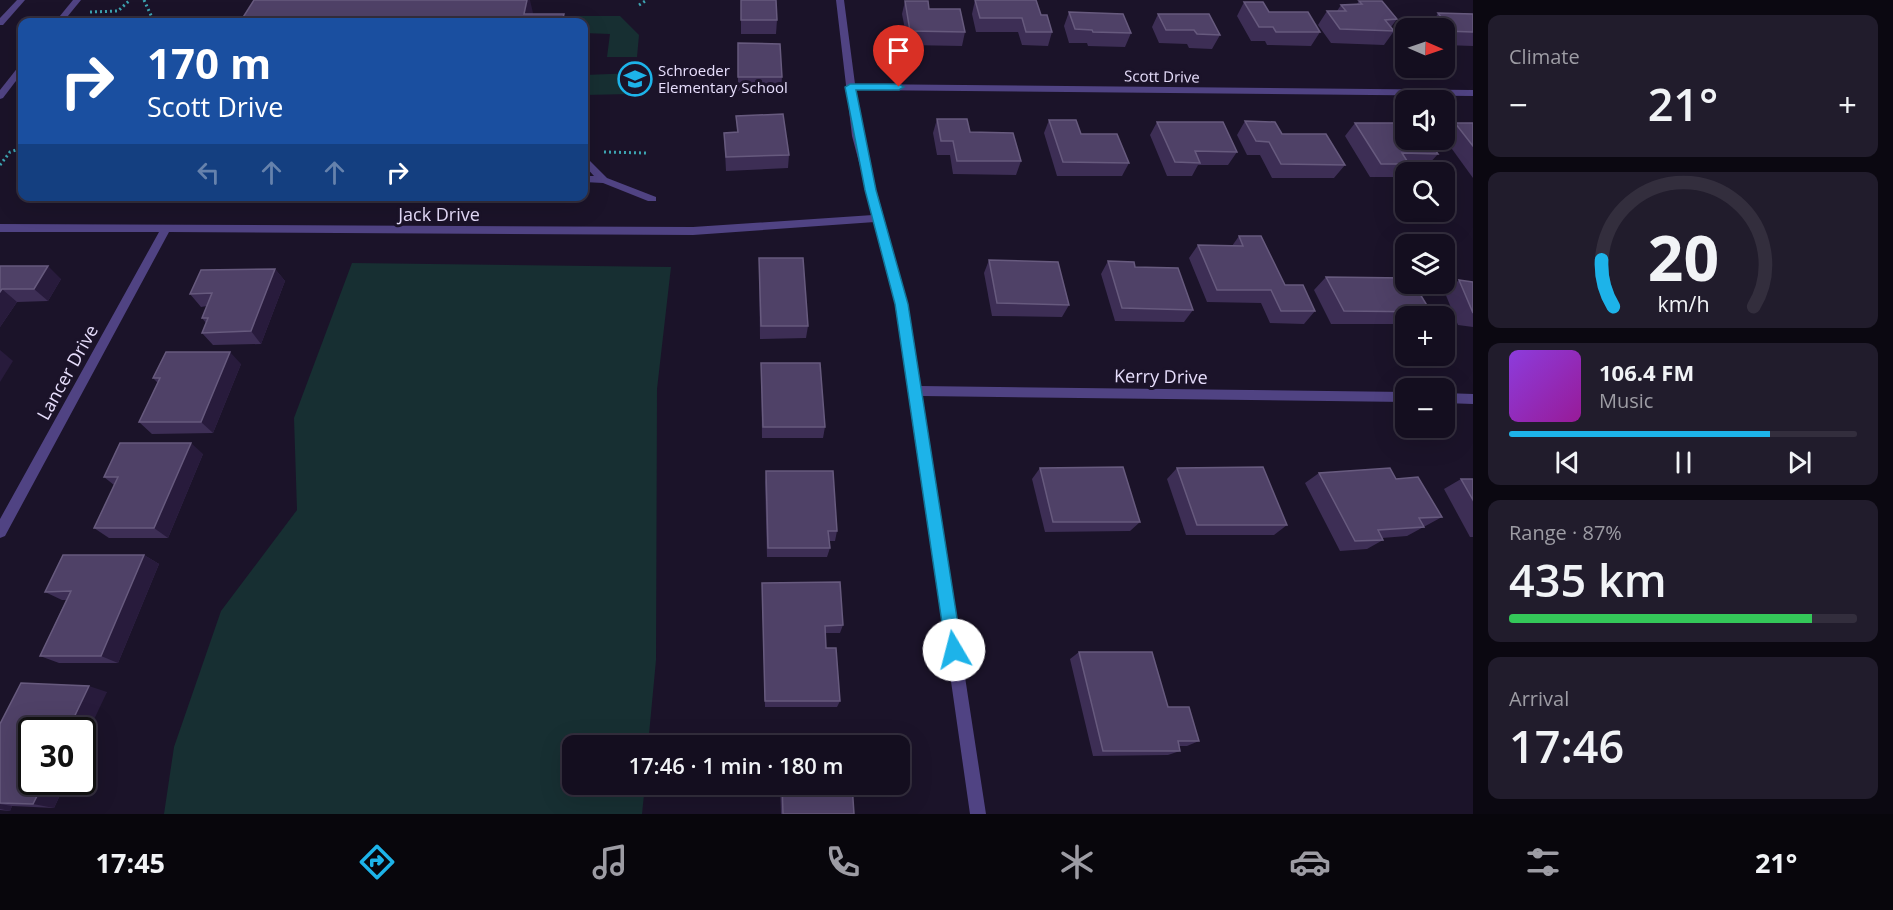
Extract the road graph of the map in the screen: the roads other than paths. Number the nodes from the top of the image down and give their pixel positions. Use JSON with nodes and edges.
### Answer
{"nodes":[{"id":1,"x":21,"y":0,"type":"edge"},
{"id":2,"x":77,"y":0,"type":"edge"},
{"id":3,"x":840,"y":0,"type":"edge"},
{"id":4,"x":62,"y":18,"type":"edge"},
{"id":5,"x":0,"y":23,"type":"edge"},
{"id":6,"x":18,"y":73,"type":"edge"},
{"id":7,"x":850,"y":87,"type":"junction"},
{"id":8,"x":1473,"y":93,"type":"edge"},
{"id":9,"x":0,"y":96,"type":"edge"},
{"id":10,"x":588,"y":164,"type":"edge"},
{"id":11,"x":588,"y":179,"type":"edge"},
{"id":12,"x":604,"y":180,"type":"junction"},
{"id":13,"x":652,"y":200,"type":"dead end"},
{"id":14,"x":878,"y":218,"type":"junction"},
{"id":15,"x":0,"y":228,"type":"edge"},
{"id":16,"x":166,"y":229,"type":"junction"},
{"id":17,"x":916,"y":391,"type":"junction"},
{"id":18,"x":1395,"y":397,"type":"edge"},
{"id":19,"x":1455,"y":398,"type":"edge"},
{"id":20,"x":1473,"y":399,"type":"edge"},
{"id":21,"x":0,"y":532,"type":"edge"},
{"id":22,"x":978,"y":814,"type":"edge"}],
"edges":[{"from":1,"to":5,"type":"street"},
{"from":2,"to":4,"type":"street"},
{"from":3,"to":7,"type":"street"},
{"from":6,"to":9,"type":"street"},
{"from":7,"to":8,"type":"street","name":"Scott Drive"},
{"from":7,"to":14,"type":"street"},
{"from":10,"to":12,"type":"street"},
{"from":11,"to":12,"type":"street"},
{"from":12,"to":13,"type":"street"},
{"from":14,"to":16,"type":"street","name":"Jack Drive"},
{"from":14,"to":17,"type":"street"},
{"from":15,"to":16,"type":"street","name":"Jack Drive"},
{"from":16,"to":21,"type":"street","name":"Lancer Drive"},
{"from":17,"to":18,"type":"street","name":"Kerry Drive"},
{"from":17,"to":22,"type":"street"},
{"from":19,"to":20,"type":"street"}]}
